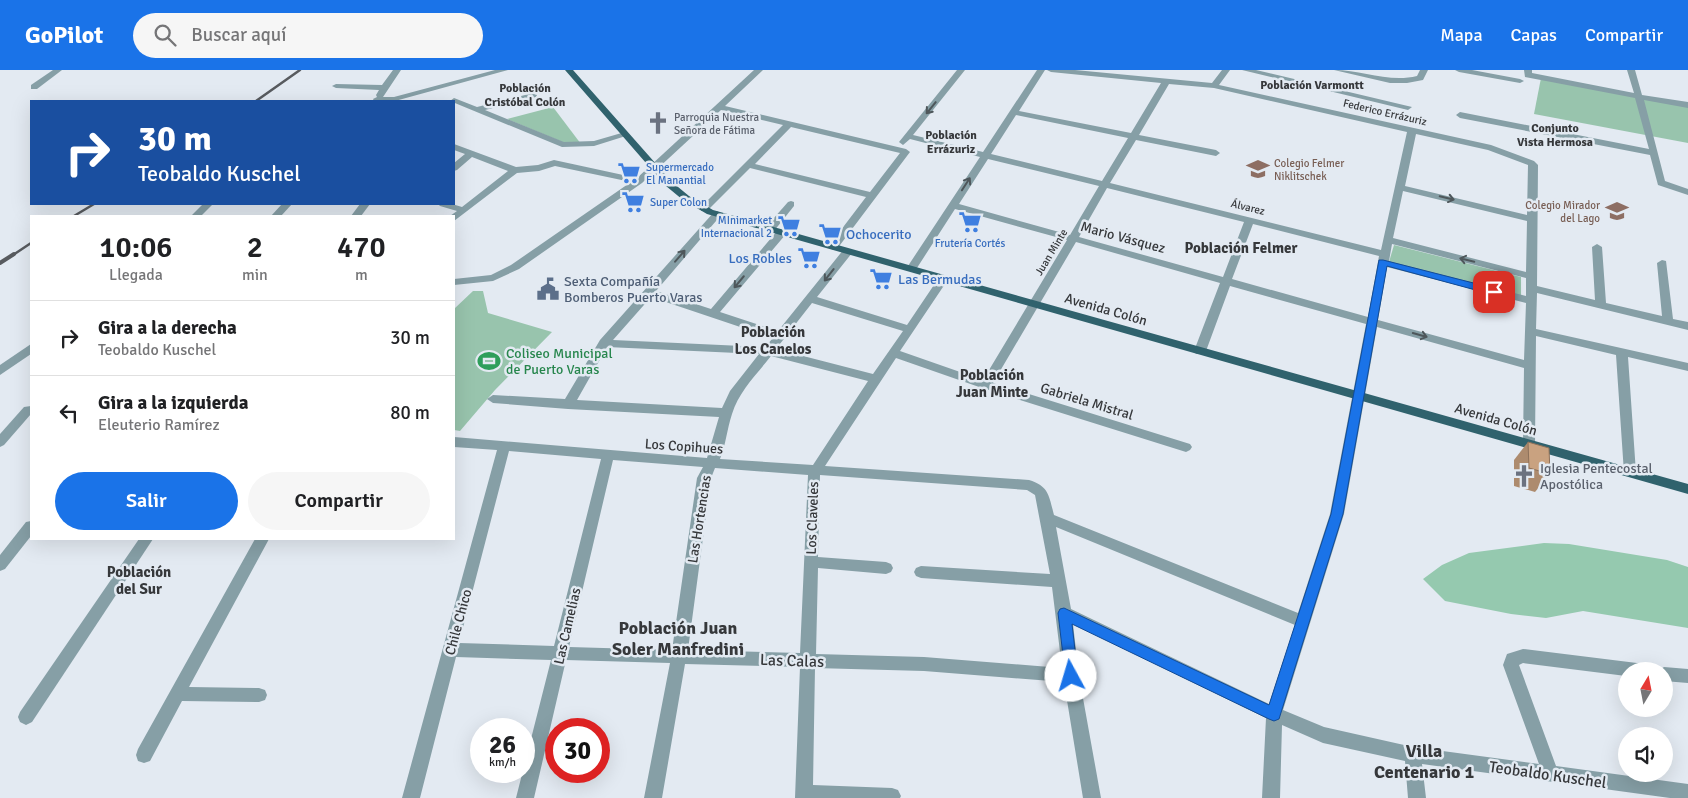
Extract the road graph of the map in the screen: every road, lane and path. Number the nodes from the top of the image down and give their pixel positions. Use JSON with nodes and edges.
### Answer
{"nodes":[{"id":1,"x":58,"y":70,"type":"edge"},
{"id":2,"x":397,"y":70,"type":"edge"},
{"id":3,"x":473,"y":70,"type":"edge"},
{"id":4,"x":504,"y":70,"type":"edge"},
{"id":5,"x":569,"y":70,"type":"edge"},
{"id":6,"x":759,"y":70,"type":"edge"},
{"id":7,"x":961,"y":70,"type":"edge"},
{"id":8,"x":1041,"y":70,"type":"edge"},
{"id":9,"x":1051,"y":70,"type":"edge"},
{"id":10,"x":1226,"y":70,"type":"edge"},
{"id":11,"x":1246,"y":70,"type":"edge"},
{"id":12,"x":1338,"y":70,"type":"edge"},
{"id":13,"x":1424,"y":70,"type":"edge"},
{"id":14,"x":1459,"y":70,"type":"edge"},
{"id":15,"x":1631,"y":70,"type":"edge"},
{"id":16,"x":1528,"y":72,"type":"edge"},
{"id":17,"x":1167,"y":80,"type":"junction"},
{"id":18,"x":465,"y":81,"type":"junction"},
{"id":19,"x":1520,"y":81,"type":"dead end"},
{"id":20,"x":336,"y":86,"type":"dead end"},
{"id":21,"x":1214,"y":86,"type":"junction"},
{"id":22,"x":34,"y":88,"type":"dead end"},
{"id":23,"x":385,"y":88,"type":"junction"},
{"id":24,"x":533,"y":95,"type":"dead end"},
{"id":25,"x":1638,"y":96,"type":"junction"},
{"id":26,"x":376,"y":100,"type":"edge"},
{"id":27,"x":454,"y":100,"type":"edge"},
{"id":28,"x":455,"y":101,"type":"edge"},
{"id":29,"x":1688,"y":105,"type":"edge"},
{"id":30,"x":719,"y":107,"type":"junction"},
{"id":31,"x":1408,"y":107,"type":"dead end"},
{"id":32,"x":476,"y":110,"type":"junction"},
{"id":33,"x":1013,"y":112,"type":"junction"},
{"id":34,"x":1460,"y":115,"type":"dead end"},
{"id":35,"x":789,"y":124,"type":"junction"},
{"id":36,"x":1412,"y":130,"type":"junction"},
{"id":37,"x":625,"y":135,"type":"junction"},
{"id":38,"x":907,"y":136,"type":"junction"},
{"id":39,"x":1134,"y":136,"type":"junction"},
{"id":40,"x":455,"y":147,"type":"edge"},
{"id":41,"x":901,"y":151,"type":"junction"},
{"id":42,"x":1216,"y":153,"type":"dead end"},
{"id":43,"x":1654,"y":153,"type":"junction"},
{"id":44,"x":470,"y":154,"type":"junction"},
{"id":45,"x":984,"y":155,"type":"junction"},
{"id":46,"x":749,"y":165,"type":"junction"},
{"id":47,"x":455,"y":167,"type":"edge"},
{"id":48,"x":654,"y":167,"type":"junction"},
{"id":49,"x":515,"y":170,"type":"junction"},
{"id":50,"x":638,"y":181,"type":"junction"},
{"id":51,"x":1105,"y":185,"type":"junction"},
{"id":52,"x":1399,"y":187,"type":"junction"},
{"id":53,"x":1688,"y":192,"type":"edge"},
{"id":54,"x":872,"y":196,"type":"junction"},
{"id":55,"x":791,"y":204,"type":"dead end"},
{"id":56,"x":207,"y":205,"type":"edge"},
{"id":57,"x":286,"y":205,"type":"edge"},
{"id":58,"x":446,"y":205,"type":"edge"},
{"id":59,"x":952,"y":205,"type":"junction"},
{"id":60,"x":704,"y":209,"type":"junction"},
{"id":61,"x":463,"y":210,"type":"junction"},
{"id":62,"x":717,"y":214,"type":"junction"},
{"id":63,"x":197,"y":215,"type":"edge"},
{"id":64,"x":277,"y":215,"type":"edge"},
{"id":65,"x":455,"y":217,"type":"edge"},
{"id":66,"x":1532,"y":218,"type":"junction"},
{"id":67,"x":1249,"y":220,"type":"junction"},
{"id":68,"x":770,"y":228,"type":"junction"},
{"id":69,"x":782,"y":232,"type":"junction"},
{"id":70,"x":1074,"y":238,"type":"junction"},
{"id":71,"x":1388,"y":240,"type":"junction"},
{"id":72,"x":834,"y":246,"type":"junction"},
{"id":73,"x":1597,"y":247,"type":"dead end"},
{"id":74,"x":848,"y":251,"type":"junction"},
{"id":75,"x":1384,"y":258,"type":"junction"},
{"id":76,"x":1662,"y":263,"type":"dead end"},
{"id":77,"x":911,"y":269,"type":"junction"},
{"id":78,"x":1531,"y":276,"type":"junction"},
{"id":79,"x":944,"y":278,"type":"junction"},
{"id":80,"x":1226,"y":280,"type":"junction"},
{"id":81,"x":455,"y":282,"type":"edge"},
{"id":82,"x":1531,"y":288,"type":"junction"},
{"id":83,"x":648,"y":292,"type":"junction"},
{"id":84,"x":810,"y":299,"type":"junction"},
{"id":85,"x":1531,"y":301,"type":"junction"},
{"id":86,"x":1035,"y":304,"type":"junction"},
{"id":87,"x":1601,"y":305,"type":"junction"},
{"id":88,"x":714,"y":313,"type":"junction"},
{"id":89,"x":1668,"y":321,"type":"junction"},
{"id":90,"x":1373,"y":322,"type":"junction"},
{"id":91,"x":1688,"y":326,"type":"edge"},
{"id":92,"x":909,"y":329,"type":"junction"},
{"id":93,"x":1530,"y":331,"type":"junction"},
{"id":94,"x":780,"y":336,"type":"junction"},
{"id":95,"x":604,"y":342,"type":"junction"},
{"id":96,"x":30,"y":349,"type":"edge"},
{"id":97,"x":768,"y":351,"type":"junction"},
{"id":98,"x":1200,"y":351,"type":"junction"},
{"id":99,"x":1622,"y":352,"type":"junction"},
{"id":100,"x":893,"y":353,"type":"junction"},
{"id":101,"x":1530,"y":366,"type":"junction"},
{"id":102,"x":1688,"y":367,"type":"edge"},
{"id":103,"x":0,"y":371,"type":"edge"},
{"id":104,"x":875,"y":379,"type":"junction"},
{"id":105,"x":986,"y":385,"type":"junction"},
{"id":106,"x":1359,"y":397,"type":"junction"},
{"id":107,"x":493,"y":399,"type":"dead end"},
{"id":108,"x":568,"y":404,"type":"junction"},
{"id":109,"x":29,"y":410,"type":"edge"},
{"id":110,"x":726,"y":413,"type":"junction"},
{"id":111,"x":0,"y":442,"type":"edge"},
{"id":112,"x":455,"y":442,"type":"edge"},
{"id":113,"x":1529,"y":444,"type":"junction"},
{"id":114,"x":504,"y":447,"type":"junction"},
{"id":115,"x":1186,"y":448,"type":"dead end"},
{"id":116,"x":608,"y":455,"type":"junction"},
{"id":117,"x":711,"y":463,"type":"junction"},
{"id":118,"x":815,"y":471,"type":"junction"},
{"id":119,"x":1630,"y":473,"type":"junction"},
{"id":120,"x":1688,"y":490,"type":"edge"},
{"id":121,"x":1048,"y":518,"type":"junction"},
{"id":122,"x":30,"y":527,"type":"edge"},
{"id":123,"x":145,"y":540,"type":"edge"},
{"id":124,"x":261,"y":540,"type":"edge"},
{"id":125,"x":810,"y":562,"type":"junction"},
{"id":126,"x":0,"y":565,"type":"edge"},
{"id":127,"x":886,"y":568,"type":"dead end"},
{"id":128,"x":921,"y":572,"type":"dead end"},
{"id":129,"x":1058,"y":582,"type":"junction"},
{"id":130,"x":1064,"y":613,"type":"junction"},
{"id":131,"x":1304,"y":622,"type":"junction"},
{"id":132,"x":451,"y":650,"type":"junction"},
{"id":133,"x":560,"y":653,"type":"junction"},
{"id":134,"x":678,"y":657,"type":"junction"},
{"id":135,"x":808,"y":661,"type":"junction"},
{"id":136,"x":1618,"y":668,"type":"edge"},
{"id":137,"x":1673,"y":675,"type":"edge"},
{"id":138,"x":1071,"y":676,"type":"junction"},
{"id":139,"x":1688,"y":676,"type":"edge"},
{"id":140,"x":177,"y":694,"type":"junction"},
{"id":141,"x":259,"y":695,"type":"dead end"},
{"id":142,"x":1274,"y":714,"type":"junction"},
{"id":143,"x":26,"y":716,"type":"dead end"},
{"id":144,"x":144,"y":754,"type":"dead end"},
{"id":145,"x":1413,"y":756,"type":"junction"},
{"id":146,"x":1551,"y":774,"type":"junction"},
{"id":147,"x":1688,"y":792,"type":"edge"},
{"id":148,"x":804,"y":796,"type":"edge"},
{"id":149,"x":892,"y":796,"type":"dead end"},
{"id":150,"x":411,"y":798,"type":"edge"},
{"id":151,"x":525,"y":798,"type":"edge"},
{"id":152,"x":653,"y":798,"type":"edge"},
{"id":153,"x":1092,"y":798,"type":"edge"},
{"id":154,"x":1271,"y":798,"type":"edge"},
{"id":155,"x":1417,"y":798,"type":"edge"}],
"edges":[{"from":1,"to":22,"type":"street"},
{"from":2,"to":23,"type":"street"},
{"from":3,"to":18,"type":"street"},
{"from":4,"to":18,"type":"street"},
{"from":5,"to":37,"type":"main road","name":"Avenida Colón"},
{"from":6,"to":30,"type":"street"},
{"from":7,"to":38,"type":"street","one_way":true},
{"from":8,"to":33,"type":"street"},
{"from":9,"to":17,"type":"street","name":"Federico Errázuriz"},
{"from":10,"to":21,"type":"street"},
{"from":11,"to":31,"type":"street"},
{"from":12,"to":13,"type":"street"},
{"from":14,"to":19,"type":"street"},
{"from":15,"to":25,"type":"street"},
{"from":16,"to":25,"type":"street"},
{"from":17,"to":21,"type":"street","name":"Federico Errázuriz"},
{"from":17,"to":39,"type":"street","name":"Juan Minte"},
{"from":18,"to":26,"type":"street"},
{"from":18,"to":27,"type":"street"},
{"from":20,"to":23,"type":"street"},
{"from":21,"to":36,"type":"street","name":"Federico Errázuriz"},
{"from":23,"to":26,"type":"street"},
{"from":24,"to":32,"type":"street"},
{"from":25,"to":29,"type":"street"},
{"from":25,"to":43,"type":"street"},
{"from":28,"to":32,"type":"street"},
{"from":30,"to":35,"type":"street"},
{"from":30,"to":48,"type":"street"},
{"from":32,"to":37,"type":"street"},
{"from":33,"to":39,"type":"street"},
{"from":33,"to":45,"type":"street"},
{"from":34,"to":43,"type":"street"},
{"from":35,"to":41,"type":"street"},
{"from":35,"to":46,"type":"street"},
{"from":36,"to":52,"type":"street"},
{"from":36,"to":66,"type":"street","name":"Federico Errázuriz"},
{"from":37,"to":48,"type":"main road","name":"Avenida Colón"},
{"from":38,"to":41,"type":"street"},
{"from":38,"to":45,"type":"street","name":"Álvarez"},
{"from":39,"to":42,"type":"street"},
{"from":39,"to":51,"type":"street","name":"Juan Minte"},
{"from":40,"to":44,"type":"street"},
{"from":41,"to":54,"type":"street"},
{"from":43,"to":53,"type":"street"},
{"from":44,"to":47,"type":"street"},
{"from":44,"to":49,"type":"street"},
{"from":45,"to":51,"type":"street","name":"Álvarez"},
{"from":59,"to":45,"type":"street","one_way":true},
{"from":46,"to":54,"type":"street"},
{"from":46,"to":60,"type":"street"},
{"from":48,"to":50,"type":"street"},
{"from":48,"to":60,"type":"main road","name":"Avenida Colón"},
{"from":49,"to":50,"type":"street"},
{"from":49,"to":61,"type":"street"},
{"from":50,"to":81,"type":"street"},
{"from":51,"to":67,"type":"street","name":"Álvarez"},
{"from":51,"to":70,"type":"street","name":"Juan Minte"},
{"from":52,"to":66,"type":"street","one_way":true},
{"from":52,"to":71,"type":"street"},
{"from":54,"to":72,"type":"street"},
{"from":55,"to":68,"type":"street"},
{"from":56,"to":63,"type":"street"},
{"from":57,"to":64,"type":"street"},
{"from":58,"to":61,"type":"street"},
{"from":59,"to":70,"type":"street","name":"Mario Vásquez"},
{"from":59,"to":77,"type":"street"},
{"from":60,"to":62,"type":"main road","name":"Avenida Colón"},
{"from":61,"to":65,"type":"street"},
{"from":62,"to":68,"type":"main road","name":"Avenida Colón"},
{"from":83,"to":62,"type":"street","one_way":true},
{"from":66,"to":78,"type":"street"},
{"from":67,"to":75,"type":"street","name":"Álvarez"},
{"from":67,"to":80,"type":"street"},
{"from":68,"to":69,"type":"main road","name":"Avenida Colón"},
{"from":69,"to":72,"type":"main road","name":"Avenida Colón"},
{"from":69,"to":88,"type":"street","one_way":true},
{"from":70,"to":80,"type":"street","name":"Mario Vásquez"},
{"from":70,"to":86,"type":"street","name":"Juan Minte"},
{"from":71,"to":75,"type":"street"},
{"from":78,"to":71,"type":"street","one_way":true},
{"from":72,"to":74,"type":"main road","name":"Avenida Colón"},
{"from":73,"to":87,"type":"street"},
{"from":74,"to":77,"type":"main road","name":"Avenida Colón"},
{"from":74,"to":84,"type":"street","name":"Las Hortencias","one_way":true},
{"from":75,"to":85,"type":"street","name":"Álvarez"},
{"from":75,"to":90,"type":"street"},
{"from":76,"to":89,"type":"street"},
{"from":77,"to":79,"type":"main road","name":"Avenida Colón"},
{"from":78,"to":82,"type":"street"},
{"from":79,"to":86,"type":"main road","name":"Avenida Colón"},
{"from":79,"to":92,"type":"street","name":"Los Claveles"},
{"from":80,"to":90,"type":"street","name":"Mario Vásquez"},
{"from":80,"to":98,"type":"street"},
{"from":82,"to":85,"type":"street"},
{"from":82,"to":87,"type":"street"},
{"from":83,"to":88,"type":"street"},
{"from":83,"to":95,"type":"street"},
{"from":84,"to":92,"type":"street"},
{"from":84,"to":94,"type":"street","name":"Las Hortencias"},
{"from":85,"to":93,"type":"street"},
{"from":86,"to":98,"type":"main road","name":"Avenida Colón"},
{"from":86,"to":105,"type":"street","name":"Juan Minte"},
{"from":87,"to":89,"type":"street"},
{"from":88,"to":94,"type":"street"},
{"from":89,"to":91,"type":"street"},
{"from":90,"to":101,"type":"street","name":"Mario Vásquez","one_way":true},
{"from":90,"to":106,"type":"street"},
{"from":92,"to":100,"type":"street","name":"Los Claveles"},
{"from":93,"to":99,"type":"street"},
{"from":93,"to":101,"type":"street"},
{"from":94,"to":97,"type":"street","name":"Las Hortencias"},
{"from":95,"to":97,"type":"street"},
{"from":95,"to":108,"type":"street"},
{"from":96,"to":103,"type":"street"},
{"from":97,"to":104,"type":"street"},
{"from":97,"to":110,"type":"street","name":"Las Hortencias"},
{"from":98,"to":106,"type":"main road","name":"Avenida Colón"},
{"from":99,"to":102,"type":"street"},
{"from":99,"to":119,"type":"street"},
{"from":100,"to":104,"type":"street","name":"Los Claveles"},
{"from":100,"to":105,"type":"street","name":"Gabriela Mistral"},
{"from":101,"to":113,"type":"street"},
{"from":104,"to":118,"type":"street","name":"Los Claveles"},
{"from":105,"to":115,"type":"street","name":"Gabriela Mistral"},
{"from":106,"to":113,"type":"main road","name":"Avenida Colón"},
{"from":106,"to":131,"type":"street"},
{"from":107,"to":108,"type":"street"},
{"from":108,"to":110,"type":"street"},
{"from":109,"to":111,"type":"street"},
{"from":110,"to":117,"type":"street","name":"Las Hortencias"},
{"from":112,"to":114,"type":"street","name":"Los Copihues"},
{"from":113,"to":119,"type":"main road","name":"Avenida Colón"},
{"from":114,"to":116,"type":"street","name":"Los Copihues"},
{"from":114,"to":132,"type":"street","name":"Chile Chico"},
{"from":116,"to":117,"type":"street","name":"Los Copihues"},
{"from":116,"to":133,"type":"street","name":"Las Camelias"},
{"from":117,"to":118,"type":"street","name":"Los Copihues"},
{"from":117,"to":134,"type":"street","name":"Las Hortencias"},
{"from":118,"to":121,"type":"street","name":"Los Copihues"},
{"from":118,"to":125,"type":"street","name":"Los Claveles"},
{"from":119,"to":120,"type":"main road","name":"Avenida Colón"},
{"from":121,"to":129,"type":"street"},
{"from":121,"to":131,"type":"street"},
{"from":122,"to":126,"type":"street"},
{"from":123,"to":143,"type":"street"},
{"from":124,"to":140,"type":"street"},
{"from":125,"to":127,"type":"street"},
{"from":125,"to":135,"type":"street","name":"Los Claveles"},
{"from":128,"to":129,"type":"street"},
{"from":129,"to":130,"type":"street"},
{"from":130,"to":138,"type":"street"},
{"from":130,"to":142,"type":"street","name":"Teobaldo Kuschel"},
{"from":131,"to":142,"type":"street"},
{"from":132,"to":133,"type":"street","name":"Las Calas"},
{"from":132,"to":150,"type":"street","name":"Chile Chico"},
{"from":133,"to":134,"type":"street","name":"Las Calas"},
{"from":133,"to":151,"type":"street","name":"Las Camelias"},
{"from":134,"to":135,"type":"street","name":"Las Calas"},
{"from":134,"to":152,"type":"street","name":"Las Hortencias"},
{"from":135,"to":138,"type":"street","name":"Las Calas"},
{"from":135,"to":148,"type":"street","name":"Los Claveles"},
{"from":136,"to":146,"type":"street"},
{"from":137,"to":139,"type":"street"},
{"from":138,"to":153,"type":"street"},
{"from":140,"to":141,"type":"street"},
{"from":140,"to":144,"type":"street"},
{"from":142,"to":145,"type":"street","name":"Teobaldo Kuschel"},
{"from":142,"to":154,"type":"street"},
{"from":145,"to":146,"type":"street","name":"Teobaldo Kuschel"},
{"from":145,"to":155,"type":"street"},
{"from":146,"to":147,"type":"street","name":"Teobaldo Kuschel"},
{"from":148,"to":149,"type":"street"}]}
